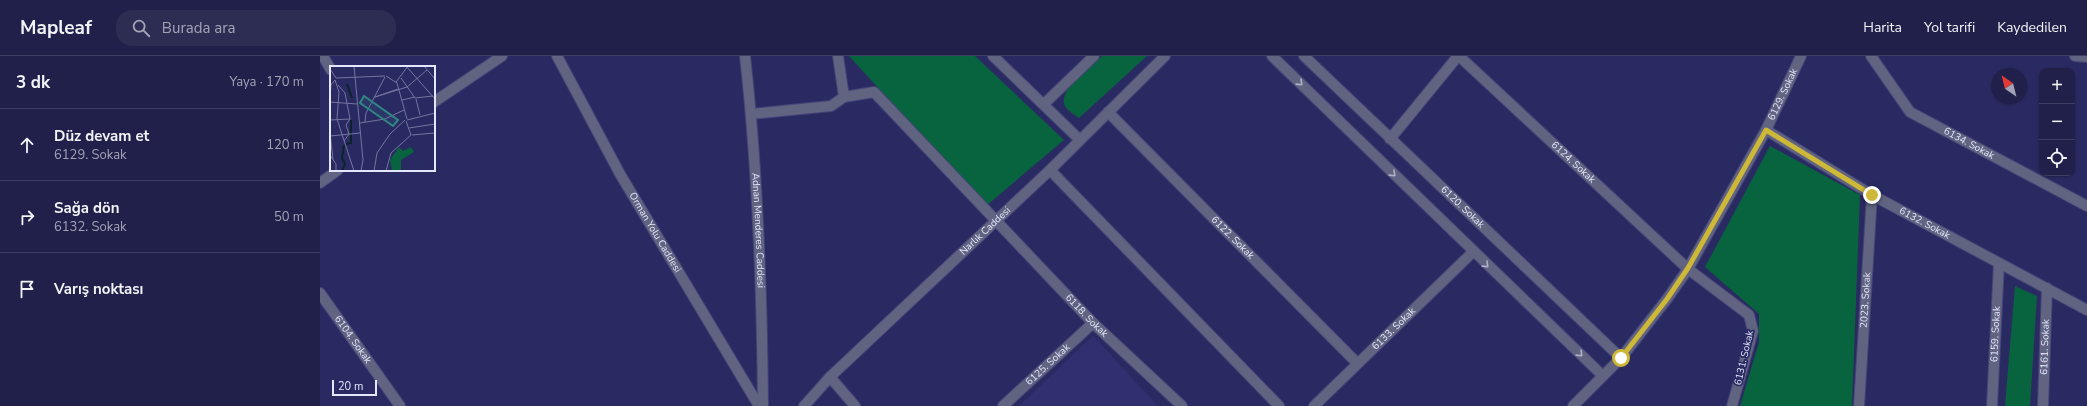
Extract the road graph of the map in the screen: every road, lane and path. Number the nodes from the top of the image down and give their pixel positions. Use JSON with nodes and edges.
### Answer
{"nodes":[{"id":1,"x":323,"y":56,"type":"edge"},
{"id":2,"x":502,"y":56,"type":"edge"},
{"id":3,"x":557,"y":56,"type":"edge"},
{"id":4,"x":745,"y":56,"type":"edge"},
{"id":5,"x":838,"y":56,"type":"edge"},
{"id":6,"x":993,"y":56,"type":"edge"},
{"id":7,"x":1094,"y":56,"type":"edge"},
{"id":8,"x":1165,"y":56,"type":"edge"},
{"id":9,"x":1272,"y":56,"type":"edge"},
{"id":10,"x":1304,"y":56,"type":"edge"},
{"id":11,"x":1458,"y":56,"type":"edge"},
{"id":12,"x":1801,"y":56,"type":"edge"},
{"id":13,"x":1871,"y":56,"type":"edge"},
{"id":14,"x":2075,"y":56,"type":"edge"},
{"id":15,"x":2087,"y":57,"type":"edge"},
{"id":16,"x":330,"y":68,"type":"edge"},
{"id":17,"x":844,"y":97,"type":"junction"},
{"id":18,"x":435,"y":101,"type":"edge"},
{"id":19,"x":1044,"y":104,"type":"junction"},
{"id":20,"x":1108,"y":112,"type":"junction"},
{"id":21,"x":751,"y":114,"type":"junction"},
{"id":22,"x":1766,"y":130,"type":"junction"},
{"id":23,"x":1390,"y":139,"type":"junction"},
{"id":24,"x":1080,"y":140,"type":"junction"},
{"id":25,"x":1050,"y":170,"type":"junction"},
{"id":26,"x":337,"y":171,"type":"edge"},
{"id":27,"x":320,"y":183,"type":"edge"},
{"id":28,"x":1872,"y":195,"type":"junction"},
{"id":29,"x":2087,"y":206,"type":"edge"},
{"id":30,"x":995,"y":221,"type":"junction"},
{"id":31,"x":1474,"y":252,"type":"junction"},
{"id":32,"x":1999,"y":263,"type":"junction"},
{"id":33,"x":1688,"y":268,"type":"junction"},
{"id":34,"x":2047,"y":288,"type":"junction"},
{"id":35,"x":320,"y":293,"type":"edge"},
{"id":36,"x":2087,"y":310,"type":"edge"},
{"id":37,"x":1093,"y":323,"type":"junction"},
{"id":38,"x":1621,"y":358,"type":"junction"},
{"id":39,"x":1357,"y":363,"type":"junction"},
{"id":40,"x":1602,"y":375,"type":"junction"},
{"id":41,"x":830,"y":377,"type":"junction"},
{"id":42,"x":400,"y":406,"type":"edge"},
{"id":43,"x":759,"y":406,"type":"edge"},
{"id":44,"x":764,"y":406,"type":"edge"},
{"id":45,"x":804,"y":406,"type":"edge"},
{"id":46,"x":855,"y":406,"type":"edge"},
{"id":47,"x":1003,"y":406,"type":"edge"},
{"id":48,"x":1182,"y":406,"type":"edge"},
{"id":49,"x":1279,"y":406,"type":"edge"},
{"id":50,"x":1314,"y":406,"type":"edge"},
{"id":51,"x":1573,"y":406,"type":"edge"},
{"id":52,"x":1732,"y":406,"type":"edge"},
{"id":53,"x":1859,"y":406,"type":"edge"},
{"id":54,"x":1992,"y":406,"type":"edge"},
{"id":55,"x":2043,"y":406,"type":"edge"}],
"edges":[{"from":1,"to":16,"type":"street"},
{"from":2,"to":18,"type":"street"},
{"from":3,"to":43,"type":"street","name":"Orman Yolu Caddesi"},
{"from":4,"to":21,"type":"street","name":"Adnan Menderes Caddesi"},
{"from":5,"to":17,"type":"street"},
{"from":6,"to":19,"type":"street"},
{"from":7,"to":19,"type":"street"},
{"from":8,"to":20,"type":"street","name":"Narlık Caddesi"},
{"from":9,"to":31,"type":"street","one_way":true},
{"from":10,"to":23,"type":"street","name":"6120. Sokak"},
{"from":11,"to":23,"type":"street","name":"6124. Sokak"},
{"from":11,"to":33,"type":"street","name":"6124. Sokak"},
{"from":12,"to":22,"type":"street","name":"6129. Sokak"},
{"from":13,"to":29,"type":"street","name":"6134. Sokak"},
{"from":14,"to":15,"type":"street"},
{"from":17,"to":21,"type":"street"},
{"from":17,"to":30,"type":"street","name":"6118. Sokak"},
{"from":19,"to":24,"type":"street"},
{"from":20,"to":24,"type":"street","name":"Narlık Caddesi"},
{"from":20,"to":39,"type":"street","name":"6122. Sokak"},
{"from":21,"to":44,"type":"street","name":"Adnan Menderes Caddesi"},
{"from":22,"to":28,"type":"street","name":"6132. Sokak"},
{"from":22,"to":33,"type":"street","name":"6129. Sokak"},
{"from":23,"to":38,"type":"street","name":"6120. Sokak"},
{"from":24,"to":25,"type":"street","name":"Narlık Caddesi"},
{"from":25,"to":30,"type":"street","name":"Narlık Caddesi"},
{"from":25,"to":49,"type":"street"},
{"from":26,"to":27,"type":"street"},
{"from":28,"to":32,"type":"street","name":"6132. Sokak"},
{"from":28,"to":53,"type":"street","name":"2023. Sokak"},
{"from":30,"to":37,"type":"street","name":"6118. Sokak"},
{"from":30,"to":41,"type":"street","name":"Narlık Caddesi"},
{"from":31,"to":39,"type":"street","name":"6133. Sokak"},
{"from":31,"to":40,"type":"street","one_way":true},
{"from":32,"to":34,"type":"street","name":"6132. Sokak"},
{"from":32,"to":54,"type":"street","name":"6159. Sokak"},
{"from":33,"to":38,"type":"street","name":"6129. Sokak"},
{"from":33,"to":52,"type":"street","name":"6131. Sokak"},
{"from":34,"to":36,"type":"street","name":"6132. Sokak"},
{"from":34,"to":55,"type":"street","name":"6161. Sokak"},
{"from":35,"to":42,"type":"street","name":"6104. Sokak"},
{"from":37,"to":47,"type":"street","name":"6125. Sokak"},
{"from":37,"to":48,"type":"street","name":"6118. Sokak"},
{"from":38,"to":40,"type":"street","name":"6129. Sokak"},
{"from":39,"to":50,"type":"street","name":"6133. Sokak"},
{"from":40,"to":51,"type":"street","name":"6129. Sokak"},
{"from":41,"to":45,"type":"street","name":"Narlık Caddesi"},
{"from":41,"to":46,"type":"street"}]}
